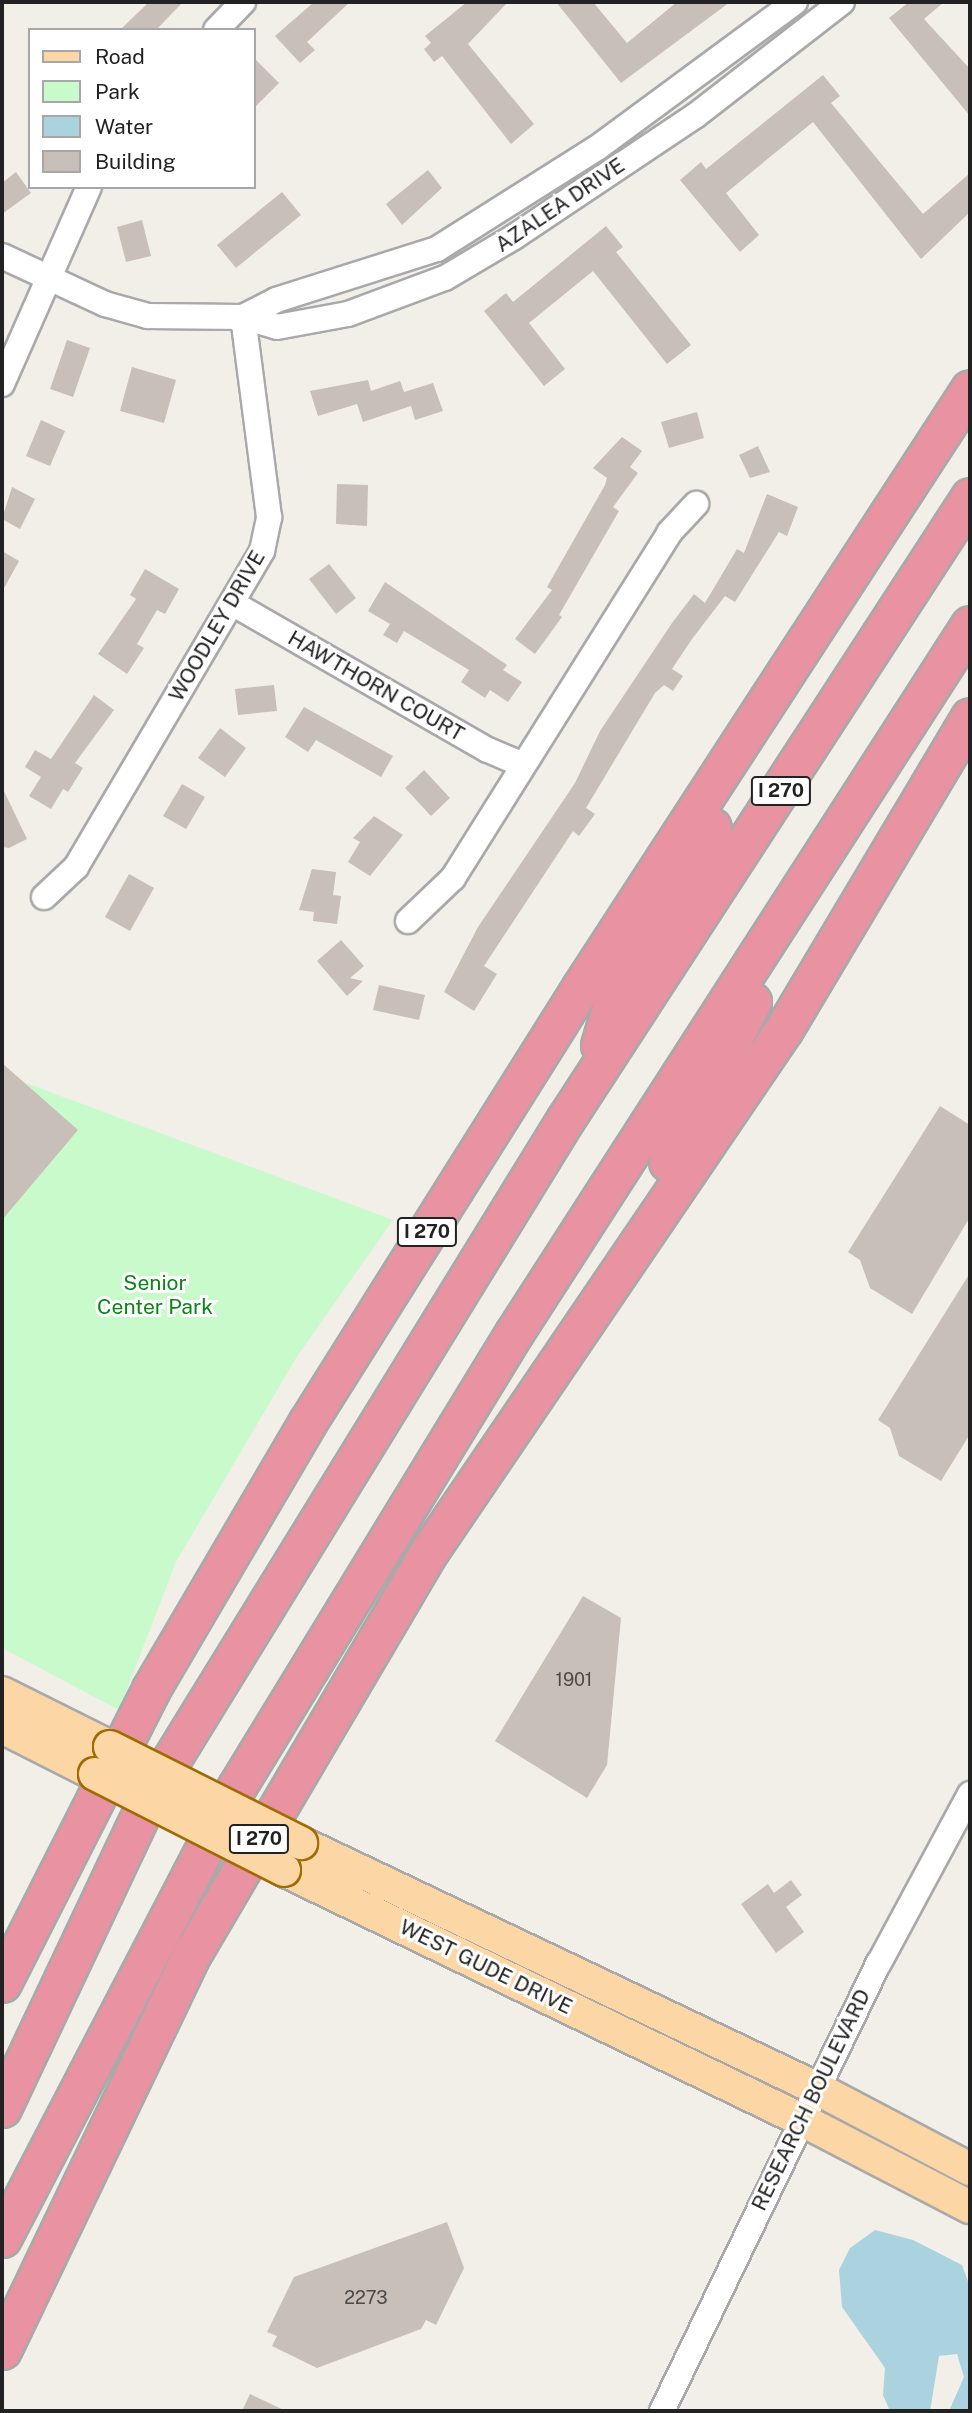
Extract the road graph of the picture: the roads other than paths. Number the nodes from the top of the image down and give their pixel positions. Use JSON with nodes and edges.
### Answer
{"nodes":[{"id":1,"x":243,"y":2,"type":"edge"},
{"id":2,"x":795,"y":2,"type":"edge"},
{"id":3,"x":842,"y":2,"type":"edge"},
{"id":4,"x":218,"y":28,"type":"edge"},
{"id":5,"x":88,"y":189,"type":"edge"},
{"id":6,"x":2,"y":256,"type":"edge"},
{"id":7,"x":46,"y":278,"type":"junction"},
{"id":8,"x":243,"y":317,"type":"junction"},
{"id":9,"x":2,"y":384,"type":"edge"},
{"id":10,"x":970,"y":389,"type":"edge"},
{"id":11,"x":970,"y":497,"type":"edge"},
{"id":12,"x":696,"y":504,"type":"dead end"},
{"id":13,"x":894,"y":506,"type":"junction"},
{"id":14,"x":232,"y":603,"type":"junction"},
{"id":15,"x":970,"y":625,"type":"edge"},
{"id":16,"x":970,"y":717,"type":"edge"},
{"id":17,"x":523,"y":765,"type":"junction"},
{"id":18,"x":822,"y":858,"type":"junction"},
{"id":19,"x":44,"y":897,"type":"dead end"},
{"id":20,"x":408,"y":921,"type":"dead end"},
{"id":21,"x":590,"y":1083,"type":"junction"},
{"id":22,"x":564,"y":1353,"type":"junction"},
{"id":23,"x":2,"y":1693,"type":"edge"},
{"id":24,"x":2,"y":1727,"type":"edge"},
{"id":25,"x":970,"y":1794,"type":"edge"},
{"id":26,"x":2,"y":1983,"type":"edge"},
{"id":27,"x":818,"y":2089,"type":"junction"},
{"id":28,"x":2,"y":2108,"type":"edge"},
{"id":29,"x":804,"y":2120,"type":"junction"},
{"id":30,"x":970,"y":2169,"type":"edge"},
{"id":31,"x":970,"y":2207,"type":"edge"},
{"id":32,"x":2,"y":2238,"type":"edge"},
{"id":33,"x":2,"y":2350,"type":"edge"},
{"id":34,"x":662,"y":2411,"type":"edge"}],
"edges":[{"from":1,"to":4,"type":"street"},
{"from":2,"to":8,"type":"street","name":"AZALEA DRIVE"},
{"from":3,"to":8,"type":"street","name":"AZALEA DRIVE"},
{"from":5,"to":7,"type":"street"},
{"from":6,"to":7,"type":"street","name":"AZALEA DRIVE"},
{"from":7,"to":8,"type":"street","name":"AZALEA DRIVE"},
{"from":7,"to":9,"type":"street"},
{"from":8,"to":14,"type":"street","name":"WOODLEY DRIVE"},
{"from":10,"to":13,"type":"highway","number":"I 270"},
{"from":11,"to":21,"type":"highway","number":"I 270"},
{"from":12,"to":17,"type":"street"},
{"from":13,"to":21,"type":"highway"},
{"from":13,"to":26,"type":"highway","number":"I 270"},
{"from":14,"to":17,"type":"street","name":"HAWTHORN COURT"},
{"from":14,"to":19,"type":"street","name":"WOODLEY DRIVE"},
{"from":15,"to":18,"type":"highway","number":"I 270"},
{"from":16,"to":22,"type":"highway","number":"I 270"},
{"from":17,"to":20,"type":"street"},
{"from":18,"to":22,"type":"highway"},
{"from":18,"to":32,"type":"highway","number":"I 270"},
{"from":21,"to":28,"type":"highway","number":"I 270"},
{"from":22,"to":33,"type":"highway","number":"I 270"},
{"from":23,"to":27,"type":"main road","name":"WEST GUDE DRIVE","bridge":true},
{"from":24,"to":29,"type":"main road","name":"WEST GUDE DRIVE","bridge":true},
{"from":25,"to":27,"type":"street","name":"RESEARCH BOULEVARD"},
{"from":27,"to":29,"type":"street","name":"RESEARCH BOULEVARD"},
{"from":27,"to":30,"type":"main road","name":"WEST GUDE DRIVE"},
{"from":29,"to":31,"type":"main road","name":"WEST GUDE DRIVE"},
{"from":29,"to":34,"type":"street","name":"RESEARCH BOULEVARD"}]}
